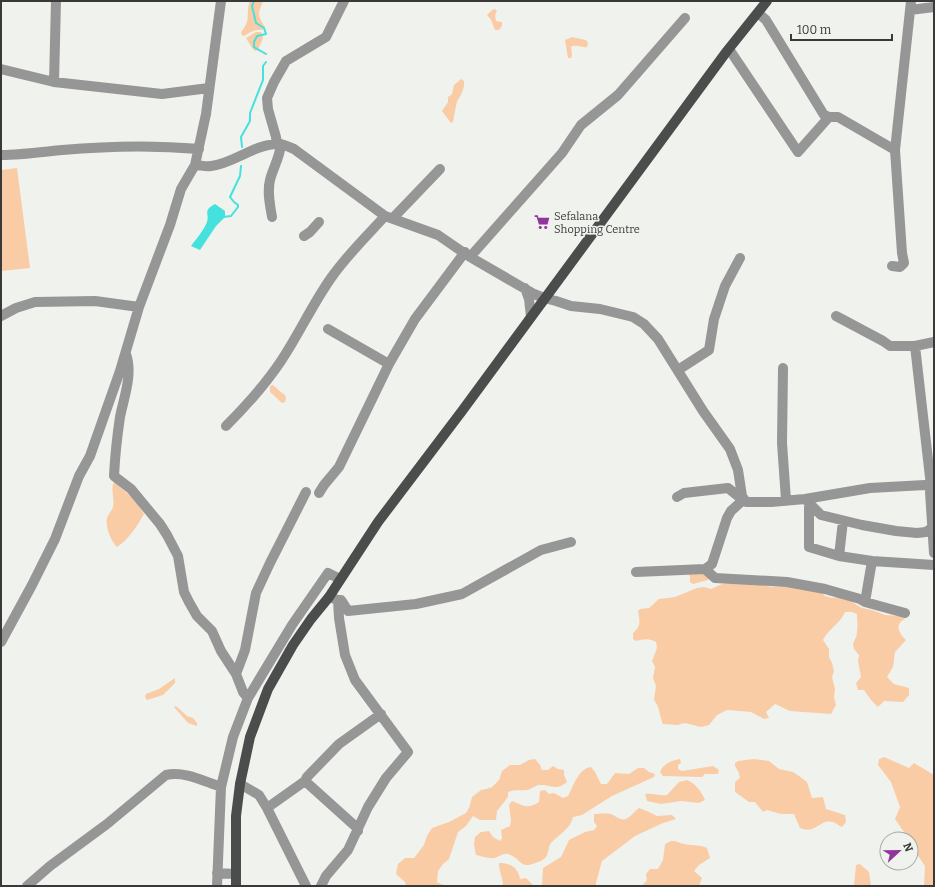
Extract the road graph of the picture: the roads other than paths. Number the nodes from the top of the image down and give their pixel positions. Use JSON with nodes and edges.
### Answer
{"nodes":[{"id":1,"x":56,"y":1,"type":"edge"},
{"id":2,"x":221,"y":1,"type":"edge"},
{"id":3,"x":344,"y":1,"type":"edge"},
{"id":4,"x":767,"y":1,"type":"edge"},
{"id":5,"x":911,"y":6,"type":"edge"},
{"id":6,"x":934,"y":7,"type":"edge"},
{"id":7,"x":758,"y":13,"type":"junction"},
{"id":8,"x":685,"y":18,"type":"dead end"},
{"id":9,"x":729,"y":49,"type":"junction"},
{"id":10,"x":1,"y":69,"type":"edge"},
{"id":11,"x":54,"y":82,"type":"junction"},
{"id":12,"x":209,"y":88,"type":"junction"},
{"id":13,"x":829,"y":117,"type":"junction"},
{"id":14,"x":279,"y":144,"type":"junction"},
{"id":15,"x":199,"y":149,"type":"junction"},
{"id":16,"x":896,"y":150,"type":"junction"},
{"id":17,"x":1,"y":155,"type":"edge"},
{"id":18,"x":195,"y":165,"type":"junction"},
{"id":19,"x":440,"y":169,"type":"dead end"},
{"id":20,"x":272,"y":217,"type":"dead end"},
{"id":21,"x":389,"y":217,"type":"junction"},
{"id":22,"x":319,"y":222,"type":"dead end"},
{"id":23,"x":304,"y":236,"type":"dead end"},
{"id":24,"x":468,"y":254,"type":"junction"},
{"id":25,"x":740,"y":258,"type":"dead end"},
{"id":26,"x":892,"y":266,"type":"dead end"},
{"id":27,"x":525,"y":288,"type":"junction"},
{"id":28,"x":544,"y":298,"type":"junction"},
{"id":29,"x":139,"y":307,"type":"junction"},
{"id":30,"x":1,"y":316,"type":"edge"},
{"id":31,"x":836,"y":316,"type":"dead end"},
{"id":32,"x":531,"y":317,"type":"junction"},
{"id":33,"x":328,"y":329,"type":"dead end"},
{"id":34,"x":934,"y":342,"type":"edge"},
{"id":35,"x":915,"y":346,"type":"junction"},
{"id":36,"x":126,"y":352,"type":"junction"},
{"id":37,"x":389,"y":364,"type":"junction"},
{"id":38,"x":783,"y":368,"type":"dead end"},
{"id":39,"x":678,"y":370,"type":"junction"},
{"id":40,"x":226,"y":426,"type":"dead end"},
{"id":41,"x":931,"y":460,"type":"edge"},
{"id":42,"x":932,"y":487,"type":"edge"},
{"id":43,"x":306,"y":492,"type":"dead end"},
{"id":44,"x":319,"y":493,"type":"dead end"},
{"id":45,"x":677,"y":497,"type":"dead end"},
{"id":46,"x":743,"y":500,"type":"junction"},
{"id":47,"x":786,"y":500,"type":"junction"},
{"id":48,"x":807,"y":500,"type":"junction"},
{"id":49,"x":843,"y":521,"type":"junction"},
{"id":50,"x":932,"y":528,"type":"junction"},
{"id":51,"x":571,"y":542,"type":"dead end"},
{"id":52,"x":934,"y":553,"type":"edge"},
{"id":53,"x":839,"y":556,"type":"junction"},
{"id":54,"x":872,"y":561,"type":"junction"},
{"id":55,"x":934,"y":565,"type":"edge"},
{"id":56,"x":705,"y":569,"type":"junction"},
{"id":57,"x":636,"y":572,"type":"dead end"},
{"id":58,"x":340,"y":579,"type":"junction"},
{"id":59,"x":334,"y":599,"type":"junction"},
{"id":60,"x":865,"y":602,"type":"junction"},
{"id":61,"x":905,"y":613,"type":"dead end"},
{"id":62,"x":4,"y":630,"type":"edge"},
{"id":63,"x":1,"y":642,"type":"edge"},
{"id":64,"x":236,"y":674,"type":"junction"},
{"id":65,"x":248,"y":698,"type":"junction"},
{"id":66,"x":380,"y":714,"type":"junction"},
{"id":67,"x":305,"y":781,"type":"junction"},
{"id":68,"x":240,"y":784,"type":"junction"},
{"id":69,"x":221,"y":787,"type":"junction"},
{"id":70,"x":267,"y":808,"type":"junction"},
{"id":71,"x":358,"y":831,"type":"junction"},
{"id":72,"x":217,"y":873,"type":"junction"},
{"id":73,"x":235,"y":874,"type":"junction"},
{"id":74,"x":27,"y":886,"type":"edge"},
{"id":75,"x":217,"y":886,"type":"edge"},
{"id":76,"x":236,"y":886,"type":"edge"},
{"id":77,"x":306,"y":886,"type":"edge"},
{"id":78,"x":321,"y":886,"type":"edge"}],
"edges":[{"from":1,"to":11,"type":"street"},
{"from":2,"to":12,"type":"street"},
{"from":3,"to":14,"type":"street"},
{"from":4,"to":7,"type":"main road"},
{"from":5,"to":6,"type":"street"},
{"from":5,"to":16,"type":"street"},
{"from":7,"to":9,"type":"main road"},
{"from":7,"to":13,"type":"street"},
{"from":8,"to":24,"type":"street"},
{"from":9,"to":13,"type":"street"},
{"from":9,"to":28,"type":"main road"},
{"from":10,"to":11,"type":"street"},
{"from":11,"to":12,"type":"street"},
{"from":12,"to":15,"type":"street"},
{"from":13,"to":16,"type":"street"},
{"from":14,"to":18,"type":"street"},
{"from":14,"to":20,"type":"street"},
{"from":14,"to":21,"type":"street"},
{"from":15,"to":17,"type":"street"},
{"from":15,"to":18,"type":"street"},
{"from":16,"to":26,"type":"street"},
{"from":18,"to":29,"type":"street"},
{"from":19,"to":21,"type":"street"},
{"from":21,"to":24,"type":"street"},
{"from":21,"to":40,"type":"street"},
{"from":22,"to":23,"type":"street"},
{"from":24,"to":27,"type":"street"},
{"from":24,"to":37,"type":"street"},
{"from":25,"to":39,"type":"street"},
{"from":27,"to":28,"type":"street"},
{"from":27,"to":32,"type":"street"},
{"from":28,"to":32,"type":"main road"},
{"from":28,"to":39,"type":"street"},
{"from":29,"to":30,"type":"street"},
{"from":29,"to":36,"type":"street"},
{"from":31,"to":35,"type":"street"},
{"from":32,"to":58,"type":"main road"},
{"from":33,"to":37,"type":"street"},
{"from":34,"to":35,"type":"street"},
{"from":35,"to":41,"type":"street"},
{"from":36,"to":62,"type":"street"},
{"from":36,"to":64,"type":"street"},
{"from":37,"to":44,"type":"street"},
{"from":38,"to":47,"type":"street"},
{"from":39,"to":46,"type":"street"},
{"from":41,"to":42,"type":"street"},
{"from":42,"to":48,"type":"street"},
{"from":42,"to":50,"type":"street"},
{"from":43,"to":64,"type":"street"},
{"from":45,"to":46,"type":"street"},
{"from":46,"to":47,"type":"street"},
{"from":46,"to":56,"type":"street"},
{"from":47,"to":48,"type":"street"},
{"from":48,"to":49,"type":"street"},
{"from":48,"to":53,"type":"street"},
{"from":49,"to":50,"type":"street"},
{"from":49,"to":53,"type":"street"},
{"from":50,"to":52,"type":"street"},
{"from":51,"to":59,"type":"street"},
{"from":53,"to":54,"type":"street"},
{"from":54,"to":55,"type":"street"},
{"from":54,"to":60,"type":"street"},
{"from":56,"to":57,"type":"street"},
{"from":56,"to":60,"type":"street"},
{"from":58,"to":59,"type":"main road"},
{"from":58,"to":65,"type":"street"},
{"from":59,"to":66,"type":"street"},
{"from":59,"to":68,"type":"main road"},
{"from":60,"to":61,"type":"street"},
{"from":62,"to":63,"type":"street"},
{"from":64,"to":65,"type":"street"},
{"from":65,"to":69,"type":"street"},
{"from":66,"to":67,"type":"street"},
{"from":66,"to":71,"type":"street"},
{"from":67,"to":70,"type":"street"},
{"from":67,"to":71,"type":"street"},
{"from":68,"to":70,"type":"street"},
{"from":68,"to":73,"type":"main road"},
{"from":69,"to":72,"type":"street"},
{"from":69,"to":74,"type":"street"},
{"from":70,"to":77,"type":"street"},
{"from":71,"to":78,"type":"street"},
{"from":72,"to":73,"type":"street"},
{"from":72,"to":75,"type":"street"},
{"from":73,"to":76,"type":"main road"}]}
